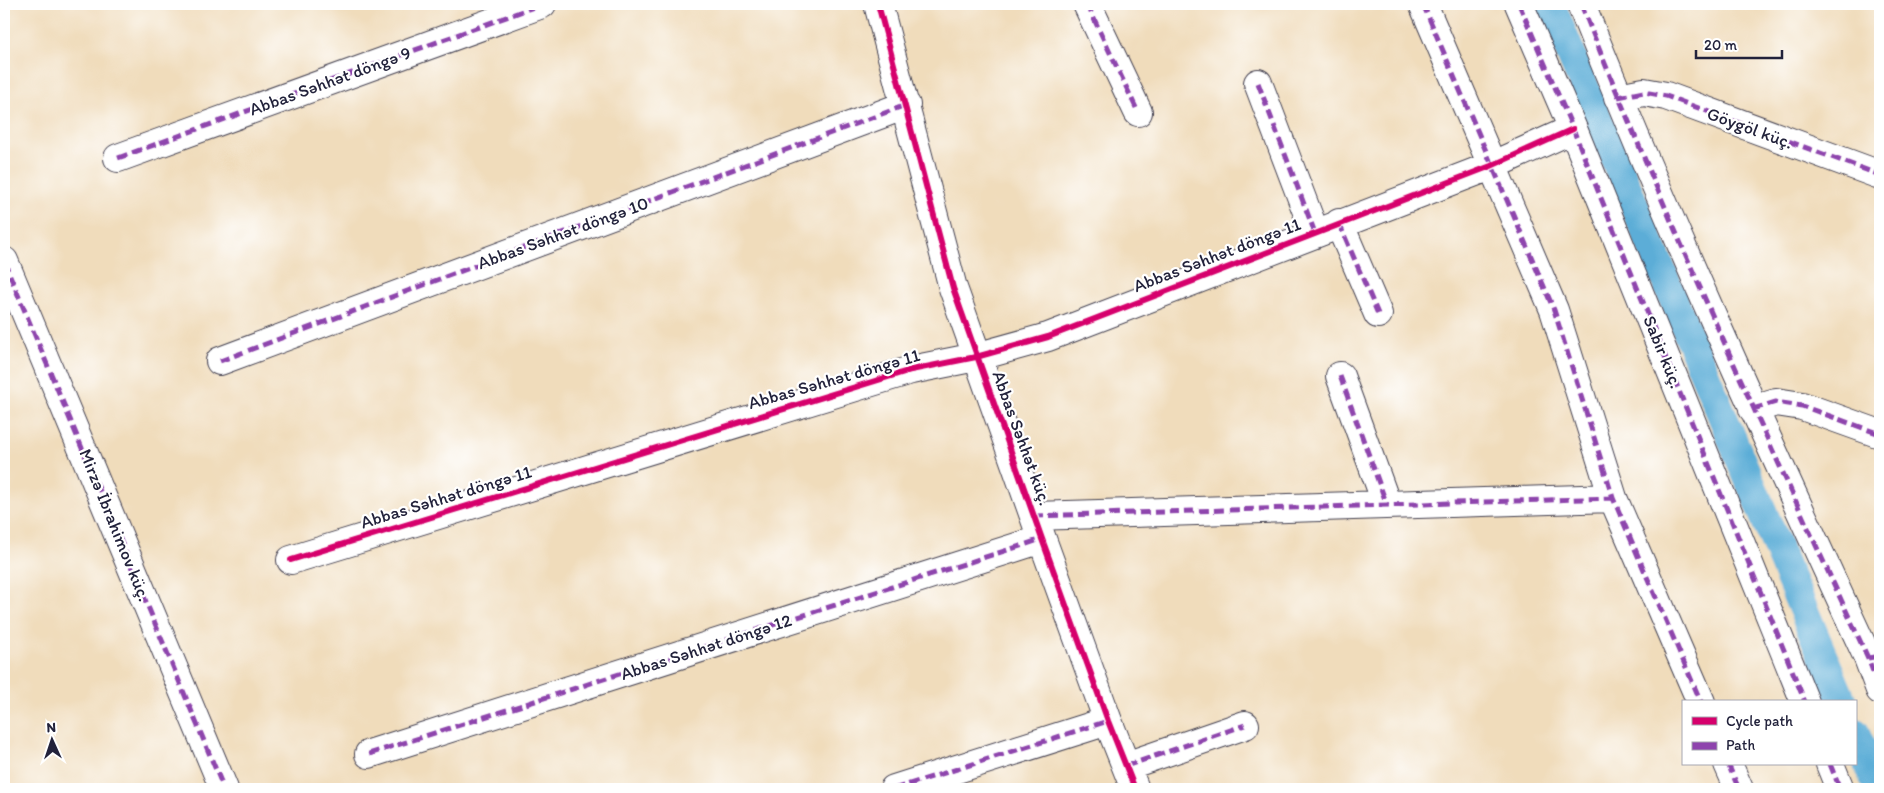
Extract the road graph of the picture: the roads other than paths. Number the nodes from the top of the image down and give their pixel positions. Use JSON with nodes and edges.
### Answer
{"nodes":[{"id":1,"x":542,"y":4,"type":"edge"},
{"id":2,"x":878,"y":4,"type":"edge"},
{"id":3,"x":1087,"y":4,"type":"edge"},
{"id":4,"x":1423,"y":4,"type":"edge"},
{"id":5,"x":1519,"y":4,"type":"edge"},
{"id":6,"x":1581,"y":4,"type":"edge"},
{"id":7,"x":1258,"y":82,"type":"dead end"},
{"id":8,"x":1618,"y":97,"type":"junction"},
{"id":9,"x":906,"y":105,"type":"junction"},
{"id":10,"x":1138,"y":112,"type":"dead end"},
{"id":11,"x":1573,"y":129,"type":"junction"},
{"id":12,"x":118,"y":158,"type":"dead end"},
{"id":13,"x":1491,"y":166,"type":"junction"},
{"id":14,"x":1880,"y":175,"type":"edge"},
{"id":15,"x":1327,"y":228,"type":"junction"},
{"id":16,"x":4,"y":261,"type":"edge"},
{"id":17,"x":1378,"y":314,"type":"dead end"},
{"id":18,"x":976,"y":357,"type":"junction"},
{"id":19,"x":220,"y":361,"type":"dead end"},
{"id":20,"x":1340,"y":376,"type":"dead end"},
{"id":21,"x":1753,"y":409,"type":"junction"},
{"id":22,"x":1880,"y":434,"type":"edge"},
{"id":23,"x":1612,"y":498,"type":"junction"},
{"id":24,"x":1387,"y":505,"type":"junction"},
{"id":25,"x":1038,"y":528,"type":"junction"},
{"id":26,"x":290,"y":560,"type":"dead end"},
{"id":27,"x":1874,"y":657,"type":"edge"},
{"id":28,"x":1880,"y":690,"type":"edge"},
{"id":29,"x":1700,"y":700,"type":"edge"},
{"id":30,"x":1804,"y":700,"type":"edge"},
{"id":31,"x":1108,"y":721,"type":"junction"},
{"id":32,"x":1245,"y":725,"type":"dead end"},
{"id":33,"x":369,"y":754,"type":"dead end"},
{"id":34,"x":1729,"y":766,"type":"edge"},
{"id":35,"x":1831,"y":766,"type":"edge"},
{"id":36,"x":1131,"y":778,"type":"edge"},
{"id":37,"x":224,"y":789,"type":"edge"},
{"id":38,"x":894,"y":789,"type":"edge"},
{"id":39,"x":1739,"y":789,"type":"edge"},
{"id":40,"x":1840,"y":789,"type":"edge"}],
"edges":[{"from":1,"to":12,"type":"street","name":"Abbas Səhhət döngə 9"},
{"from":2,"to":9,"type":"street","name":"Abbas Səhhət küç."},
{"from":3,"to":10,"type":"street"},
{"from":4,"to":13,"type":"street"},
{"from":5,"to":11,"type":"street","name":"Sabir küç."},
{"from":6,"to":8,"type":"street"},
{"from":7,"to":15,"type":"street"},
{"from":8,"to":14,"type":"street","name":"Göygöl küç."},
{"from":8,"to":21,"type":"street"},
{"from":9,"to":18,"type":"street","name":"Abbas Səhhət küç."},
{"from":9,"to":19,"type":"street","name":"Abbas Səhhət döngə 10"},
{"from":11,"to":13,"type":"street","name":"Abbas Səhhət döngə 11"},
{"from":11,"to":30,"type":"street","name":"Sabir küç."},
{"from":13,"to":15,"type":"street","name":"Abbas Səhhət döngə 11"},
{"from":13,"to":23,"type":"street"},
{"from":15,"to":17,"type":"street"},
{"from":15,"to":18,"type":"street","name":"Abbas Səhhət döngə 11"},
{"from":16,"to":37,"type":"street","name":"Mirzə İbrahimov küç."},
{"from":18,"to":25,"type":"street","name":"Abbas Səhhət küç."},
{"from":18,"to":26,"type":"street","name":"Abbas Səhhət döngə 11"},
{"from":20,"to":24,"type":"street"},
{"from":21,"to":22,"type":"street"},
{"from":21,"to":27,"type":"street"},
{"from":23,"to":24,"type":"street","name":"Abbas Səhhət döngə 12"},
{"from":23,"to":29,"type":"street"},
{"from":24,"to":25,"type":"street","name":"Abbas Səhhət döngə 12"},
{"from":25,"to":31,"type":"street","name":"Abbas Səhhət küç."},
{"from":25,"to":33,"type":"street","name":"Abbas Səhhət döngə 12"},
{"from":27,"to":28,"type":"street"},
{"from":31,"to":36,"type":"street","name":"Abbas Səhhət küç."},
{"from":31,"to":38,"type":"street"},
{"from":32,"to":36,"type":"street"},
{"from":34,"to":39,"type":"street"},
{"from":35,"to":40,"type":"street"}]}
